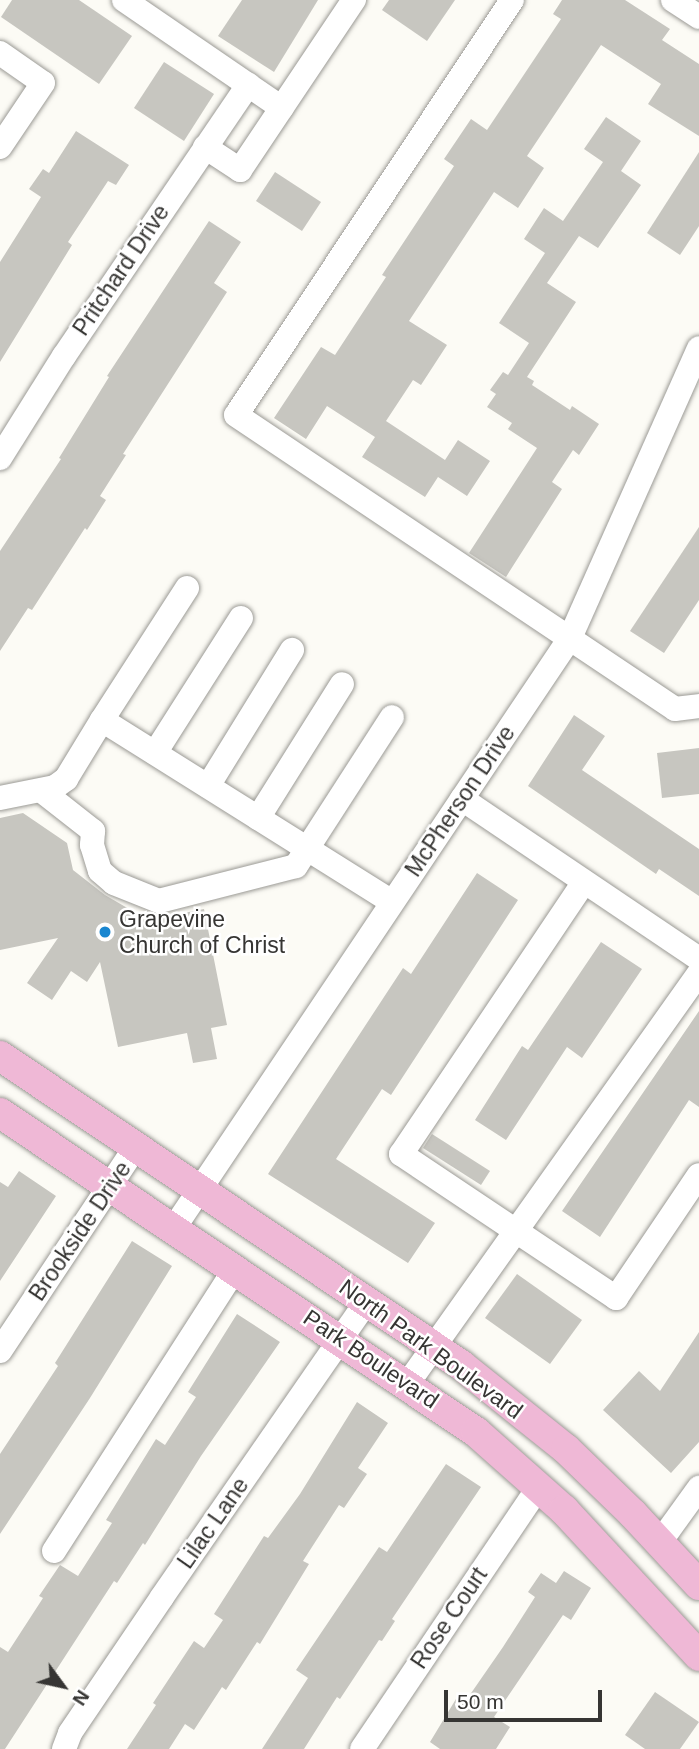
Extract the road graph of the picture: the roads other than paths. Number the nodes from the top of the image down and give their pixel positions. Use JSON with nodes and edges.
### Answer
{"nodes":[{"id":1,"x":124,"y":0,"type":"edge"},
{"id":2,"x":354,"y":0,"type":"edge"},
{"id":3,"x":512,"y":0,"type":"edge"},
{"id":4,"x":673,"y":0,"type":"edge"},
{"id":5,"x":156,"y":9,"type":"edge"},
{"id":6,"x":699,"y":17,"type":"edge"},
{"id":7,"x":0,"y":53,"type":"edge"},
{"id":8,"x":248,"y":85,"type":"junction"},
{"id":9,"x":282,"y":108,"type":"junction"},
{"id":10,"x":0,"y":147,"type":"edge"},
{"id":11,"x":205,"y":147,"type":"junction"},
{"id":12,"x":699,"y":348,"type":"edge"},
{"id":13,"x":0,"y":458,"type":"edge"},
{"id":14,"x":187,"y":588,"type":"dead end"},
{"id":15,"x":241,"y":618,"type":"dead end"},
{"id":16,"x":570,"y":638,"type":"junction"},
{"id":17,"x":292,"y":650,"type":"dead end"},
{"id":18,"x":342,"y":684,"type":"dead end"},
{"id":19,"x":699,"y":706,"type":"edge"},
{"id":20,"x":392,"y":717,"type":"dead end"},
{"id":21,"x":103,"y":720,"type":"junction"},
{"id":22,"x":155,"y":753,"type":"junction"},
{"id":23,"x":208,"y":786,"type":"junction"},
{"id":24,"x":42,"y":791,"type":"junction"},
{"id":25,"x":0,"y":798,"type":"edge"},
{"id":26,"x":462,"y":799,"type":"junction"},
{"id":27,"x":258,"y":817,"type":"junction"},
{"id":28,"x":307,"y":849,"type":"junction"},
{"id":29,"x":584,"y":882,"type":"junction"},
{"id":30,"x":392,"y":902,"type":"junction"},
{"id":31,"x":699,"y":959,"type":"edge"},
{"id":32,"x":699,"y":973,"type":"edge"},
{"id":33,"x":0,"y":1056,"type":"edge"},
{"id":34,"x":0,"y":1113,"type":"edge"},
{"id":35,"x":136,"y":1146,"type":"junction"},
{"id":36,"x":699,"y":1175,"type":"edge"},
{"id":37,"x":110,"y":1186,"type":"junction"},
{"id":38,"x":200,"y":1188,"type":"junction"},
{"id":39,"x":174,"y":1228,"type":"junction"},
{"id":40,"x":516,"y":1231,"type":"junction"},
{"id":41,"x":235,"y":1269,"type":"junction"},
{"id":42,"x":368,"y":1300,"type":"junction"},
{"id":43,"x":340,"y":1339,"type":"junction"},
{"id":44,"x":434,"y":1346,"type":"junction"},
{"id":45,"x":0,"y":1352,"type":"edge"},
{"id":46,"x":408,"y":1383,"type":"junction"},
{"id":47,"x":538,"y":1488,"type":"junction"},
{"id":48,"x":699,"y":1488,"type":"edge"},
{"id":49,"x":660,"y":1542,"type":"junction"},
{"id":50,"x":54,"y":1551,"type":"dead end"},
{"id":51,"x":699,"y":1585,"type":"edge"},
{"id":52,"x":699,"y":1656,"type":"edge"},
{"id":53,"x":64,"y":1749,"type":"edge"},
{"id":54,"x":362,"y":1749,"type":"edge"}],
"edges":[{"from":1,"to":5,"type":"street"},
{"from":2,"to":9,"type":"street"},
{"from":3,"to":16,"type":"street"},
{"from":4,"to":6,"type":"street"},
{"from":5,"to":8,"type":"street"},
{"from":7,"to":10,"type":"street"},
{"from":8,"to":9,"type":"street"},
{"from":8,"to":11,"type":"street","name":"Pritchard Drive"},
{"from":9,"to":11,"type":"street"},
{"from":11,"to":13,"type":"street","name":"Pritchard Drive"},
{"from":12,"to":16,"type":"street","name":"McPherson Drive"},
{"from":14,"to":21,"type":"street"},
{"from":15,"to":22,"type":"street"},
{"from":16,"to":19,"type":"street"},
{"from":16,"to":26,"type":"street","name":"McPherson Drive"},
{"from":17,"to":23,"type":"street"},
{"from":18,"to":27,"type":"street"},
{"from":20,"to":28,"type":"street"},
{"from":21,"to":22,"type":"street"},
{"from":21,"to":24,"type":"street"},
{"from":22,"to":23,"type":"street"},
{"from":23,"to":27,"type":"street"},
{"from":24,"to":25,"type":"street"},
{"from":24,"to":28,"type":"street"},
{"from":26,"to":29,"type":"street"},
{"from":26,"to":30,"type":"street","name":"McPherson Drive"},
{"from":27,"to":28,"type":"street"},
{"from":28,"to":30,"type":"street"},
{"from":29,"to":31,"type":"street"},
{"from":29,"to":40,"type":"street"},
{"from":30,"to":38,"type":"street","name":"McPherson Drive"},
{"from":32,"to":40,"type":"street"},
{"from":33,"to":35,"type":"main road"},
{"from":34,"to":37,"type":"main road","name":"Park Boulevard"},
{"from":35,"to":37,"type":"street","name":"Brookside Drive"},
{"from":35,"to":38,"type":"main road","name":"North Park Boulevard"},
{"from":36,"to":40,"type":"street"},
{"from":37,"to":39,"type":"main road","name":"Park Boulevard"},
{"from":37,"to":45,"type":"street","name":"Brookside Drive"},
{"from":38,"to":39,"type":"street","name":"McPherson Drive"},
{"from":38,"to":42,"type":"main road","name":"North Park Boulevard"},
{"from":39,"to":41,"type":"main road","name":"Park Boulevard"},
{"from":40,"to":44,"type":"street"},
{"from":41,"to":43,"type":"main road","name":"Park Boulevard"},
{"from":41,"to":50,"type":"street"},
{"from":42,"to":43,"type":"street","name":"Lilac Lane"},
{"from":42,"to":44,"type":"main road","name":"North Park Boulevard"},
{"from":43,"to":46,"type":"main road","name":"Park Boulevard"},
{"from":43,"to":53,"type":"street","name":"Lilac Lane"},
{"from":44,"to":46,"type":"street"},
{"from":44,"to":49,"type":"main road","name":"North Park Boulevard"},
{"from":46,"to":47,"type":"main road","name":"Park Boulevard"},
{"from":47,"to":52,"type":"main road","name":"Park Boulevard"},
{"from":47,"to":54,"type":"street","name":"Rose Court"},
{"from":48,"to":49,"type":"street"},
{"from":49,"to":51,"type":"main road","name":"North Park Boulevard"}]}
